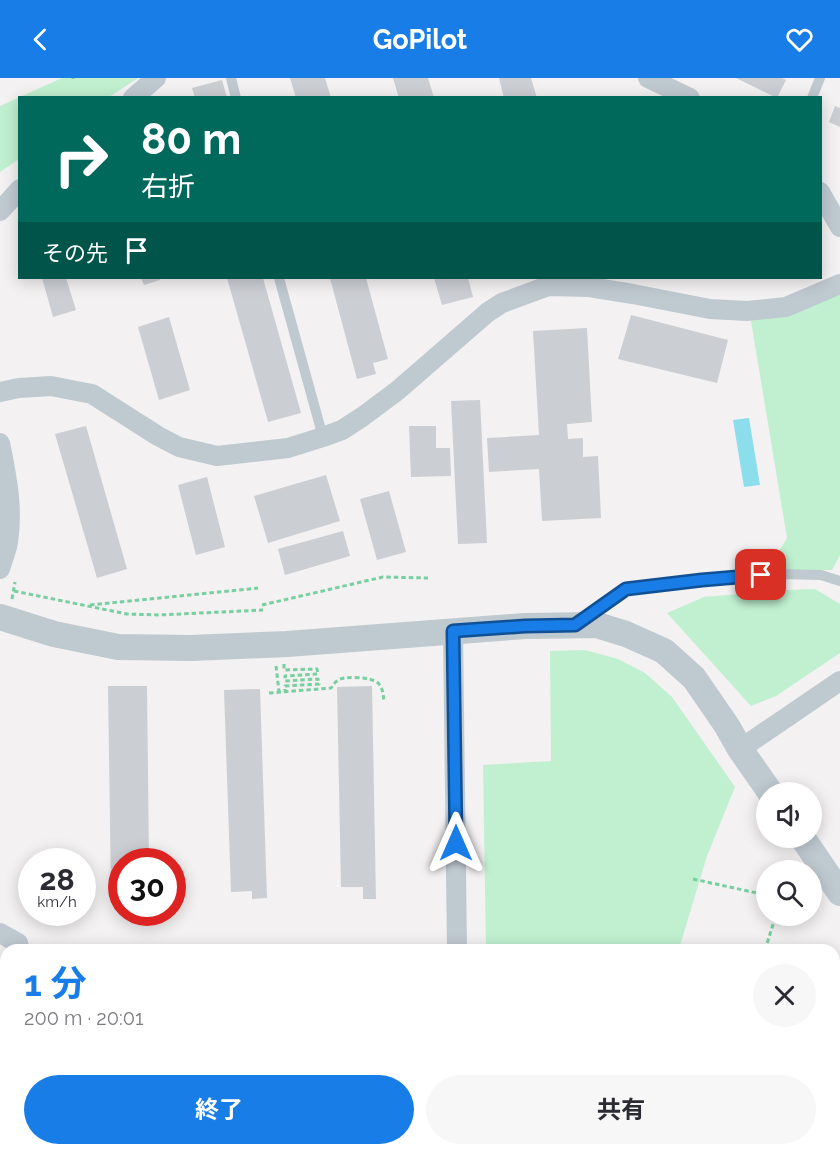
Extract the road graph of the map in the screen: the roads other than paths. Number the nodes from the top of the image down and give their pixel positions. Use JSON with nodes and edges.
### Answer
{"nodes":[{"id":1,"x":156,"y":78,"type":"edge"},
{"id":2,"x":231,"y":78,"type":"edge"},
{"id":3,"x":648,"y":78,"type":"edge"},
{"id":4,"x":820,"y":78,"type":"edge"},
{"id":5,"x":135,"y":96,"type":"edge"},
{"id":6,"x":236,"y":96,"type":"edge"},
{"id":7,"x":686,"y":96,"type":"edge"},
{"id":8,"x":813,"y":96,"type":"edge"},
{"id":9,"x":18,"y":191,"type":"edge"},
{"id":10,"x":822,"y":196,"type":"edge"},
{"id":11,"x":0,"y":211,"type":"edge"},
{"id":12,"x":840,"y":227,"type":"edge"},
{"id":13,"x":279,"y":279,"type":"edge"},
{"id":14,"x":840,"y":284,"type":"edge"},
{"id":15,"x":0,"y":392,"type":"edge"},
{"id":16,"x":323,"y":437,"type":"junction"},
{"id":17,"x":0,"y":443,"type":"edge"},
{"id":18,"x":0,"y":569,"type":"edge"},
{"id":19,"x":840,"y":581,"type":"edge"},
{"id":20,"x":0,"y":617,"type":"edge"},
{"id":21,"x":575,"y":625,"type":"junction"},
{"id":22,"x":453,"y":631,"type":"junction"},
{"id":23,"x":840,"y":681,"type":"edge"},
{"id":24,"x":740,"y":749,"type":"junction"},
{"id":25,"x":763,"y":782,"type":"edge"},
{"id":26,"x":809,"y":848,"type":"edge"},
{"id":27,"x":840,"y":893,"type":"edge"},
{"id":28,"x":0,"y":933,"type":"edge"},
{"id":29,"x":18,"y":944,"type":"edge"},
{"id":30,"x":457,"y":944,"type":"edge"}],
"edges":[{"from":1,"to":5,"type":"street"},
{"from":2,"to":6,"type":"lane"},
{"from":3,"to":7,"type":"street"},
{"from":4,"to":8,"type":"lane"},
{"from":9,"to":11,"type":"street"},
{"from":10,"to":12,"type":"street"},
{"from":13,"to":16,"type":"lane"},
{"from":14,"to":16,"type":"street"},
{"from":15,"to":16,"type":"street"},
{"from":17,"to":18,"type":"street"},
{"from":19,"to":21,"type":"lane"},
{"from":20,"to":22,"type":"street"},
{"from":21,"to":22,"type":"street"},
{"from":21,"to":24,"type":"street"},
{"from":22,"to":30,"type":"street"},
{"from":23,"to":24,"type":"street"},
{"from":24,"to":25,"type":"street"},
{"from":26,"to":27,"type":"street"},
{"from":28,"to":29,"type":"street"}]}
